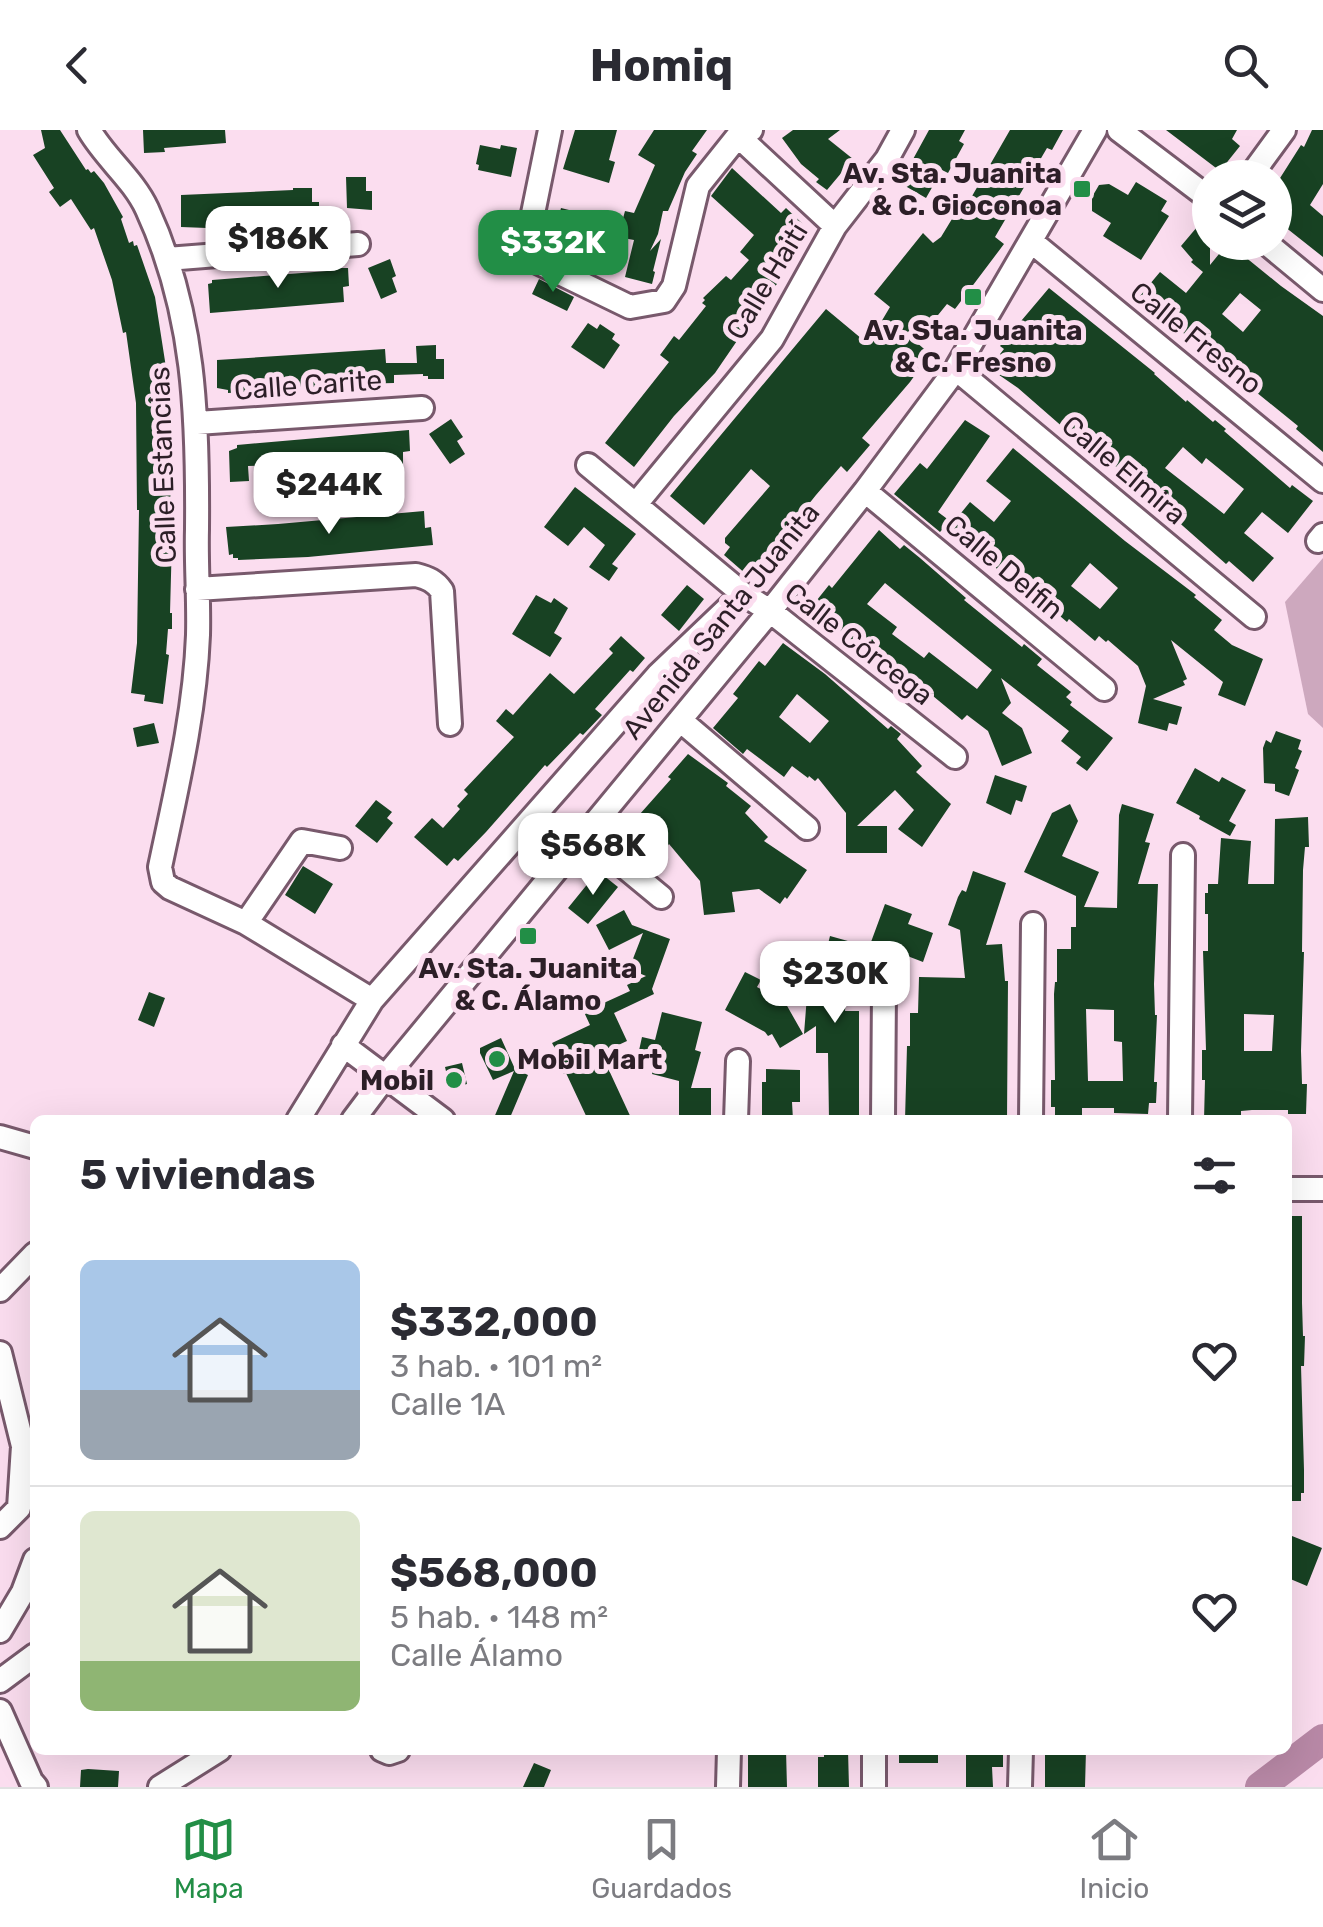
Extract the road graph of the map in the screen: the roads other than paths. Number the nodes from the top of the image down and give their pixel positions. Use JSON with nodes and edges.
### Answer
{"nodes":[{"id":1,"x":89,"y":130,"type":"edge"},
{"id":2,"x":550,"y":130,"type":"edge"},
{"id":3,"x":903,"y":130,"type":"edge"},
{"id":4,"x":1095,"y":130,"type":"edge"},
{"id":5,"x":1119,"y":130,"type":"edge"},
{"id":6,"x":1284,"y":130,"type":"edge"},
{"id":7,"x":744,"y":133,"type":"edge"},
{"id":8,"x":1263,"y":160,"type":"edge"},
{"id":9,"x":1192,"y":185,"type":"edge"},
{"id":10,"x":835,"y":226,"type":"junction"},
{"id":11,"x":1032,"y":242,"type":"junction"},
{"id":12,"x":358,"y":244,"type":"dead end"},
{"id":13,"x":167,"y":259,"type":"junction"},
{"id":14,"x":1287,"y":260,"type":"edge"},
{"id":15,"x":1323,"y":290,"type":"edge"},
{"id":16,"x":956,"y":370,"type":"junction"},
{"id":17,"x":422,"y":408,"type":"dead end"},
{"id":18,"x":196,"y":423,"type":"junction"},
{"id":19,"x":588,"y":465,"type":"dead end"},
{"id":20,"x":1323,"y":481,"type":"edge"},
{"id":21,"x":865,"y":491,"type":"junction"},
{"id":22,"x":636,"y":504,"type":"junction"},
{"id":23,"x":197,"y":589,"type":"junction"},
{"id":24,"x":743,"y":594,"type":"junction"},
{"id":25,"x":770,"y":611,"type":"junction"},
{"id":26,"x":1254,"y":617,"type":"dead end"},
{"id":27,"x":1104,"y":688,"type":"dead end"},
{"id":28,"x":680,"y":720,"type":"junction"},
{"id":29,"x":450,"y":724,"type":"dead end"},
{"id":30,"x":955,"y":757,"type":"dead end"},
{"id":31,"x":807,"y":828,"type":"dead end"},
{"id":32,"x":586,"y":835,"type":"junction"},
{"id":33,"x":340,"y":848,"type":"dead end"},
{"id":34,"x":1183,"y":855,"type":"dead end"},
{"id":35,"x":660,"y":897,"type":"dead end"},
{"id":36,"x":246,"y":922,"type":"junction"},
{"id":37,"x":1033,"y":924,"type":"dead end"},
{"id":38,"x":884,"y":990,"type":"dead end"},
{"id":39,"x":372,"y":1000,"type":"junction"},
{"id":40,"x":343,"y":1045,"type":"junction"},
{"id":41,"x":738,"y":1061,"type":"dead end"},
{"id":42,"x":386,"y":1076,"type":"junction"},
{"id":43,"x":301,"y":1115,"type":"edge"},
{"id":44,"x":357,"y":1115,"type":"edge"},
{"id":45,"x":437,"y":1115,"type":"edge"},
{"id":46,"x":736,"y":1115,"type":"edge"},
{"id":47,"x":883,"y":1115,"type":"edge"},
{"id":48,"x":1031,"y":1115,"type":"edge"},
{"id":49,"x":1180,"y":1115,"type":"edge"},
{"id":50,"x":0,"y":1137,"type":"edge"},
{"id":51,"x":30,"y":1145,"type":"edge"},
{"id":52,"x":1292,"y":1189,"type":"edge"},
{"id":53,"x":1323,"y":1189,"type":"edge"},
{"id":54,"x":30,"y":1259,"type":"edge"},
{"id":55,"x":0,"y":1290,"type":"edge"},
{"id":56,"x":0,"y":1353,"type":"edge"},
{"id":57,"x":0,"y":1526,"type":"edge"},
{"id":58,"x":30,"y":1573,"type":"edge"},
{"id":59,"x":0,"y":1631,"type":"edge"},
{"id":60,"x":30,"y":1659,"type":"edge"},
{"id":61,"x":0,"y":1681,"type":"edge"},
{"id":62,"x":0,"y":1711,"type":"edge"},
{"id":63,"x":212,"y":1755,"type":"edge"},
{"id":64,"x":729,"y":1755,"type":"edge"},
{"id":65,"x":874,"y":1755,"type":"edge"},
{"id":66,"x":1021,"y":1755,"type":"edge"},
{"id":67,"x":36,"y":1787,"type":"edge"},
{"id":68,"x":160,"y":1787,"type":"edge"},
{"id":69,"x":728,"y":1787,"type":"edge"},
{"id":70,"x":874,"y":1787,"type":"edge"},
{"id":71,"x":1020,"y":1787,"type":"edge"}],
"edges":[{"from":1,"to":13,"type":"street","name":"Calle Estancias"},
{"from":2,"to":7,"type":"street"},
{"from":3,"to":10,"type":"street","name":"Calle Haití"},
{"from":4,"to":11,"type":"street","name":"Avenida Santa Juanita"},
{"from":5,"to":9,"type":"street"},
{"from":6,"to":8,"type":"street"},
{"from":7,"to":10,"type":"street"},
{"from":10,"to":22,"type":"street","name":"Calle Haití"},
{"from":11,"to":16,"type":"street","name":"Avenida Santa Juanita"},
{"from":11,"to":20,"type":"street","name":"Calle Fresno"},
{"from":12,"to":13,"type":"street"},
{"from":13,"to":18,"type":"street","name":"Calle Estancias"},
{"from":14,"to":15,"type":"street"},
{"from":16,"to":21,"type":"street","name":"Avenida Santa Juanita"},
{"from":16,"to":26,"type":"street","name":"Calle Elmira"},
{"from":17,"to":18,"type":"street","name":"Calle Carite"},
{"from":18,"to":23,"type":"street","name":"Calle Estancias"},
{"from":19,"to":22,"type":"street","name":"Calle Córcega"},
{"from":21,"to":25,"type":"street","name":"Avenida Santa Juanita"},
{"from":21,"to":27,"type":"street","name":"Calle Delfin"},
{"from":22,"to":24,"type":"street","name":"Calle Córcega"},
{"from":23,"to":29,"type":"street"},
{"from":23,"to":36,"type":"street","name":"Calle Estancias"},
{"from":24,"to":25,"type":"street","name":"Calle Córcega"},
{"from":24,"to":39,"type":"street"},
{"from":25,"to":28,"type":"street","name":"Avenida Santa Juanita"},
{"from":25,"to":30,"type":"street","name":"Calle Córcega"},
{"from":28,"to":31,"type":"street"},
{"from":28,"to":32,"type":"street","name":"Avenida Santa Juanita"},
{"from":32,"to":35,"type":"street"},
{"from":32,"to":42,"type":"street","name":"Avenida Santa Juanita"},
{"from":33,"to":36,"type":"street"},
{"from":34,"to":49,"type":"street"},
{"from":36,"to":39,"type":"street"},
{"from":37,"to":48,"type":"street"},
{"from":38,"to":47,"type":"street"},
{"from":39,"to":40,"type":"street"},
{"from":40,"to":42,"type":"street"},
{"from":40,"to":43,"type":"street"},
{"from":41,"to":46,"type":"street"},
{"from":42,"to":44,"type":"street","name":"Avenida Santa Juanita"},
{"from":42,"to":45,"type":"street"},
{"from":50,"to":51,"type":"street"},
{"from":52,"to":53,"type":"street"},
{"from":54,"to":55,"type":"street"},
{"from":56,"to":57,"type":"street"},
{"from":58,"to":59,"type":"street"},
{"from":60,"to":61,"type":"street"},
{"from":62,"to":67,"type":"street"},
{"from":63,"to":68,"type":"street"},
{"from":64,"to":69,"type":"street"},
{"from":65,"to":70,"type":"street"},
{"from":66,"to":71,"type":"street"}]}
